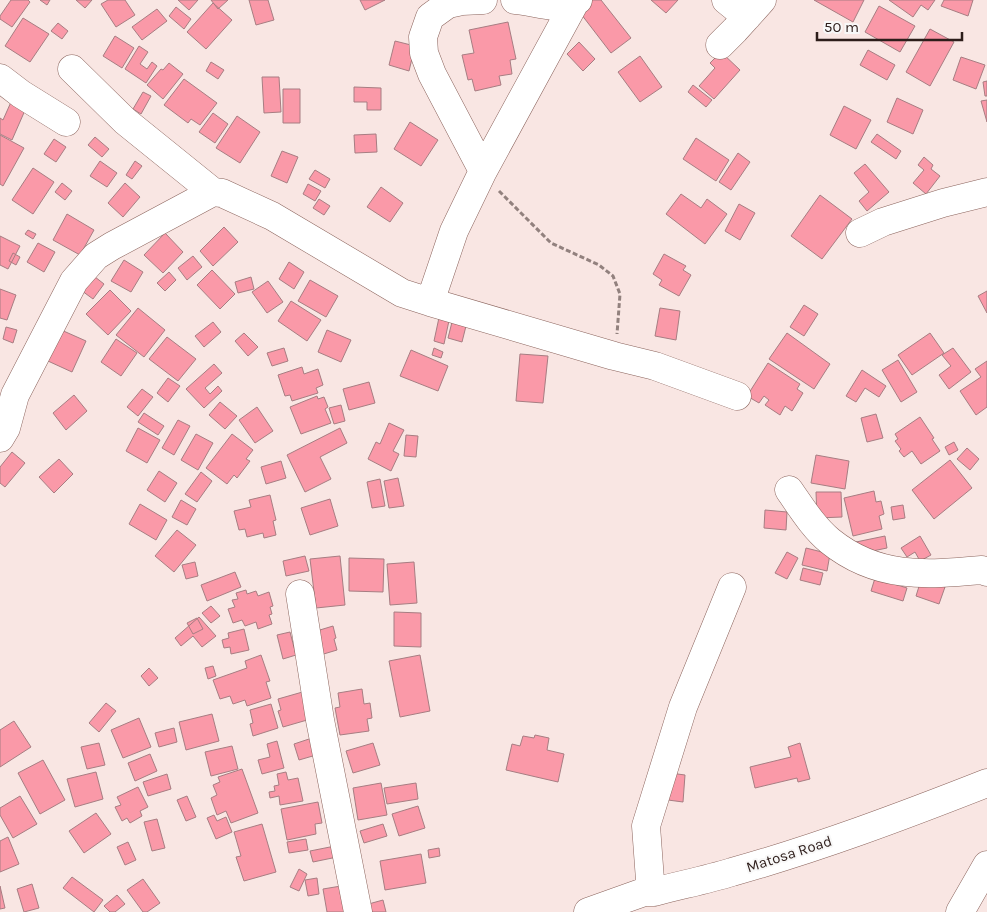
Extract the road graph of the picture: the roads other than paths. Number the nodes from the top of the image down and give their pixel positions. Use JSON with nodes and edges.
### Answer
{"nodes":[{"id":1,"x":483,"y":0,"type":"edge"},
{"id":2,"x":515,"y":0,"type":"edge"},
{"id":3,"x":726,"y":0,"type":"edge"},
{"id":4,"x":577,"y":1,"type":"edge"},
{"id":5,"x":754,"y":8,"type":"edge"},
{"id":6,"x":720,"y":45,"type":"dead end"},
{"id":7,"x":72,"y":69,"type":"dead end"},
{"id":8,"x":0,"y":78,"type":"edge"},
{"id":9,"x":66,"y":122,"type":"dead end"},
{"id":10,"x":483,"y":171,"type":"junction"},
{"id":11,"x":213,"y":192,"type":"junction"},
{"id":12,"x":987,"y":192,"type":"edge"},
{"id":13,"x":860,"y":233,"type":"dead end"},
{"id":14,"x":430,"y":302,"type":"junction"},
{"id":15,"x":737,"y":396,"type":"dead end"},
{"id":16,"x":0,"y":438,"type":"edge"},
{"id":17,"x":789,"y":490,"type":"dead end"},
{"id":18,"x":987,"y":572,"type":"edge"},
{"id":19,"x":732,"y":587,"type":"dead end"},
{"id":20,"x":300,"y":594,"type":"dead end"},
{"id":21,"x":987,"y":783,"type":"edge"},
{"id":22,"x":987,"y":865,"type":"edge"},
{"id":23,"x":654,"y":892,"type":"junction"},
{"id":24,"x":358,"y":912,"type":"edge"},
{"id":25,"x":588,"y":912,"type":"edge"},
{"id":26,"x":960,"y":912,"type":"edge"}],
"edges":[{"from":1,"to":10,"type":"street"},
{"from":2,"to":4,"type":"street"},
{"from":3,"to":5,"type":"street"},
{"from":4,"to":10,"type":"street"},
{"from":5,"to":6,"type":"street"},
{"from":7,"to":11,"type":"street"},
{"from":8,"to":9,"type":"street"},
{"from":10,"to":14,"type":"street"},
{"from":11,"to":14,"type":"street"},
{"from":11,"to":16,"type":"street"},
{"from":12,"to":13,"type":"street"},
{"from":14,"to":15,"type":"street"},
{"from":17,"to":18,"type":"street"},
{"from":19,"to":23,"type":"street"},
{"from":20,"to":24,"type":"street"},
{"from":21,"to":23,"type":"street","name":"Matosa Road"},
{"from":22,"to":26,"type":"street"},
{"from":23,"to":25,"type":"street","name":"Matosa Road"}]}
